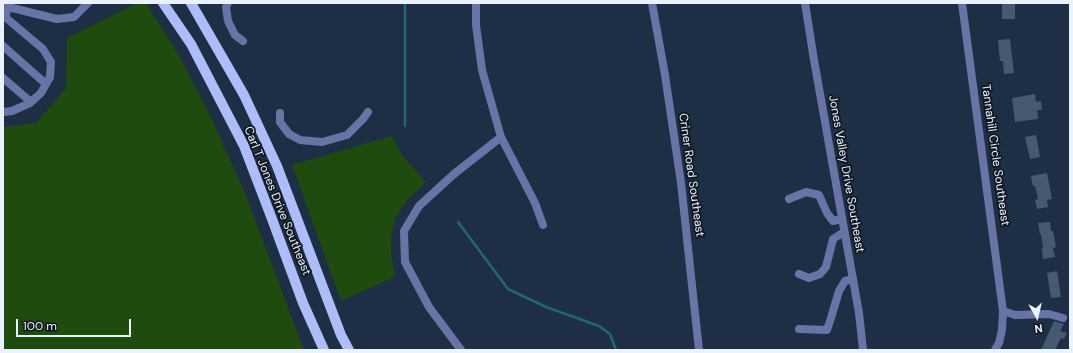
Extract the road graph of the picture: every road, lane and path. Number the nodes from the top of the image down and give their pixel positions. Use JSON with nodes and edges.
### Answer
{"nodes":[{"id":1,"x":88,"y":3,"type":"edge"},
{"id":2,"x":163,"y":3,"type":"edge"},
{"id":3,"x":191,"y":3,"type":"edge"},
{"id":4,"x":228,"y":3,"type":"edge"},
{"id":5,"x":476,"y":3,"type":"edge"},
{"id":6,"x":652,"y":3,"type":"edge"},
{"id":7,"x":805,"y":3,"type":"edge"},
{"id":8,"x":962,"y":3,"type":"edge"},
{"id":9,"x":6,"y":6,"type":"edge"},
{"id":10,"x":243,"y":41,"type":"dead end"},
{"id":11,"x":3,"y":46,"type":"edge"},
{"id":12,"x":3,"y":78,"type":"edge"},
{"id":13,"x":46,"y":84,"type":"junction"},
{"id":14,"x":31,"y":102,"type":"junction"},
{"id":15,"x":5,"y":111,"type":"edge"},
{"id":16,"x":368,"y":112,"type":"dead end"},
{"id":17,"x":280,"y":113,"type":"dead end"},
{"id":18,"x":501,"y":137,"type":"junction"},
{"id":19,"x":789,"y":199,"type":"dead end"},
{"id":20,"x":842,"y":219,"type":"junction"},
{"id":21,"x":543,"y":226,"type":"dead end"},
{"id":22,"x":844,"y":232,"type":"junction"},
{"id":23,"x":799,"y":274,"type":"dead end"},
{"id":24,"x":853,"y":279,"type":"junction"},
{"id":25,"x":1003,"y":310,"type":"junction"},
{"id":26,"x":1063,"y":318,"type":"dead end"},
{"id":27,"x":799,"y":329,"type":"dead end"},
{"id":28,"x":324,"y":350,"type":"edge"},
{"id":29,"x":349,"y":350,"type":"edge"},
{"id":30,"x":461,"y":350,"type":"edge"},
{"id":31,"x":700,"y":350,"type":"edge"},
{"id":32,"x":863,"y":350,"type":"edge"},
{"id":33,"x":995,"y":350,"type":"edge"}],
"edges":[{"from":1,"to":9,"type":"street"},
{"from":2,"to":28,"type":"main road","name":"Carl T Jones Drive Southeast"},
{"from":3,"to":29,"type":"main road","name":"Carl T Jones Drive Southeast"},
{"from":4,"to":10,"type":"street"},
{"from":5,"to":18,"type":"street"},
{"from":6,"to":31,"type":"street","name":"Criner Road Southeast"},
{"from":7,"to":20,"type":"street","name":"Jones Valley Drive Southeast"},
{"from":8,"to":25,"type":"street","name":"Tannahill Circle Southeast"},
{"from":9,"to":13,"type":"street"},
{"from":11,"to":13,"type":"street"},
{"from":12,"to":14,"type":"street"},
{"from":13,"to":14,"type":"street"},
{"from":14,"to":15,"type":"street"},
{"from":16,"to":17,"type":"street"},
{"from":18,"to":21,"type":"street"},
{"from":18,"to":30,"type":"street"},
{"from":19,"to":20,"type":"street"},
{"from":20,"to":22,"type":"street","name":"Jones Valley Drive Southeast"},
{"from":22,"to":23,"type":"street"},
{"from":22,"to":24,"type":"street","name":"Jones Valley Drive Southeast"},
{"from":24,"to":27,"type":"street"},
{"from":24,"to":32,"type":"street","name":"Jones Valley Drive Southeast"},
{"from":25,"to":26,"type":"street"},
{"from":25,"to":33,"type":"street","name":"Tannahill Circle Southeast"}]}
